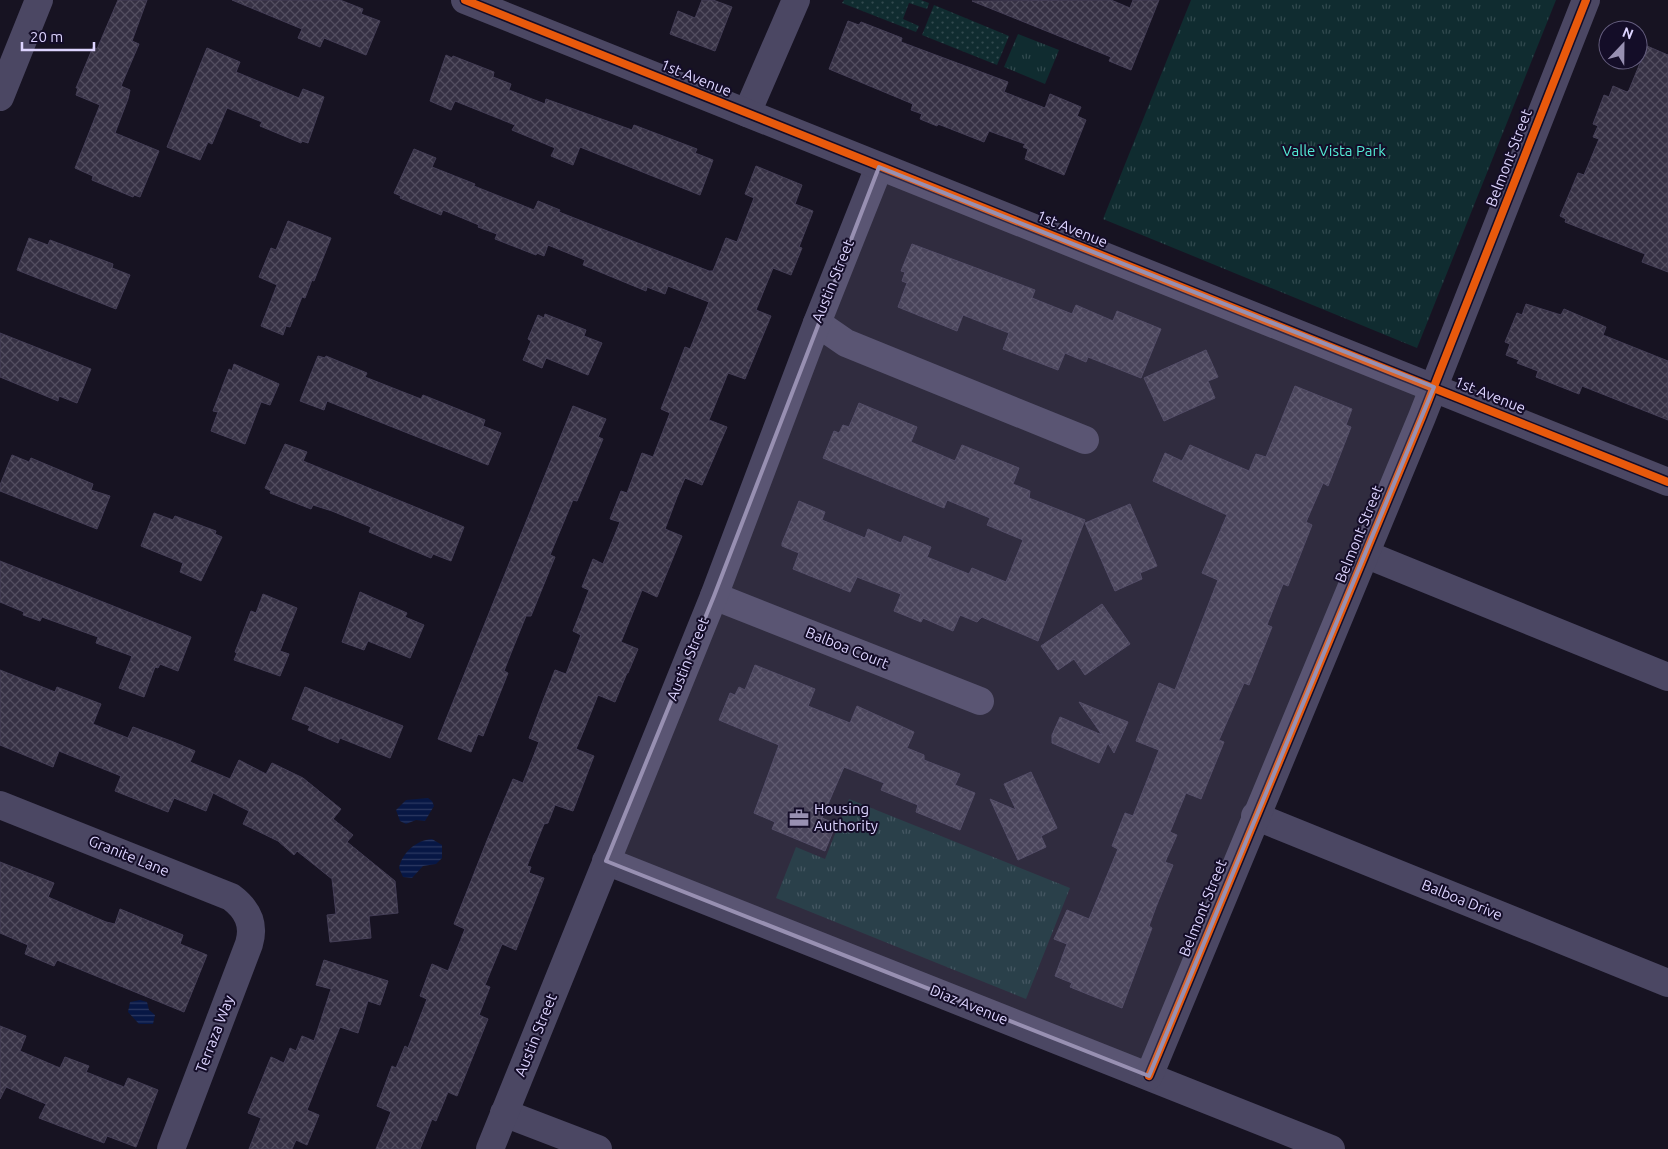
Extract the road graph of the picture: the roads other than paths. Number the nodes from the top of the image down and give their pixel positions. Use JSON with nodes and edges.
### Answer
{"nodes":[{"id":1,"x":39,"y":0,"type":"edge"},
{"id":2,"x":466,"y":0,"type":"edge"},
{"id":3,"x":796,"y":0,"type":"edge"},
{"id":4,"x":1586,"y":0,"type":"edge"},
{"id":5,"x":0,"y":97,"type":"edge"},
{"id":6,"x":747,"y":113,"type":"junction"},
{"id":7,"x":879,"y":167,"type":"junction"},
{"id":8,"x":816,"y":323,"type":"junction"},
{"id":9,"x":1434,"y":387,"type":"junction"},
{"id":10,"x":1085,"y":440,"type":"dead end"},
{"id":11,"x":1668,"y":482,"type":"edge"},
{"id":12,"x":1365,"y":554,"type":"junction"},
{"id":13,"x":714,"y":596,"type":"junction"},
{"id":14,"x":1668,"y":677,"type":"edge"},
{"id":15,"x":980,"y":701,"type":"dead end"},
{"id":16,"x":0,"y":805,"type":"edge"},
{"id":17,"x":1255,"y":816,"type":"junction"},
{"id":18,"x":606,"y":861,"type":"junction"},
{"id":19,"x":250,"y":918,"type":"joint"},
{"id":20,"x":1668,"y":983,"type":"edge"},
{"id":21,"x":1149,"y":1076,"type":"junction"},
{"id":22,"x":504,"y":1113,"type":"junction"},
{"id":23,"x":171,"y":1149,"type":"edge"},
{"id":24,"x":490,"y":1149,"type":"edge"},
{"id":25,"x":598,"y":1149,"type":"edge"},
{"id":26,"x":1331,"y":1149,"type":"edge"}],
"edges":[{"from":1,"to":5,"type":"street"},
{"from":2,"to":6,"type":"street","name":"1st Avenue"},
{"from":3,"to":6,"type":"street"},
{"from":4,"to":9,"type":"street","name":"Belmont Street"},
{"from":6,"to":7,"type":"street","name":"1st Avenue"},
{"from":7,"to":8,"type":"street","name":"Austin Street"},
{"from":7,"to":9,"type":"street","name":"1st Avenue"},
{"from":8,"to":10,"type":"street"},
{"from":8,"to":13,"type":"street","name":"Austin Street"},
{"from":9,"to":11,"type":"street","name":"1st Avenue"},
{"from":9,"to":12,"type":"street","name":"Belmont Street"},
{"from":12,"to":14,"type":"street"},
{"from":12,"to":17,"type":"street","name":"Belmont Street"},
{"from":13,"to":15,"type":"street","name":"Balboa Court"},
{"from":13,"to":18,"type":"street","name":"Austin Street"},
{"from":16,"to":19,"type":"street","name":"Granite Lane"},
{"from":17,"to":20,"type":"street","name":"Balboa Drive"},
{"from":17,"to":21,"type":"street","name":"Belmont Street"},
{"from":18,"to":21,"type":"street","name":"Diaz Avenue"},
{"from":18,"to":22,"type":"street","name":"Austin Street"},
{"from":19,"to":23,"type":"street","name":"Terraza Way"},
{"from":21,"to":26,"type":"street","name":"Diaz Avenue"},
{"from":22,"to":24,"type":"street","name":"Austin Street"},
{"from":22,"to":25,"type":"street"}]}
